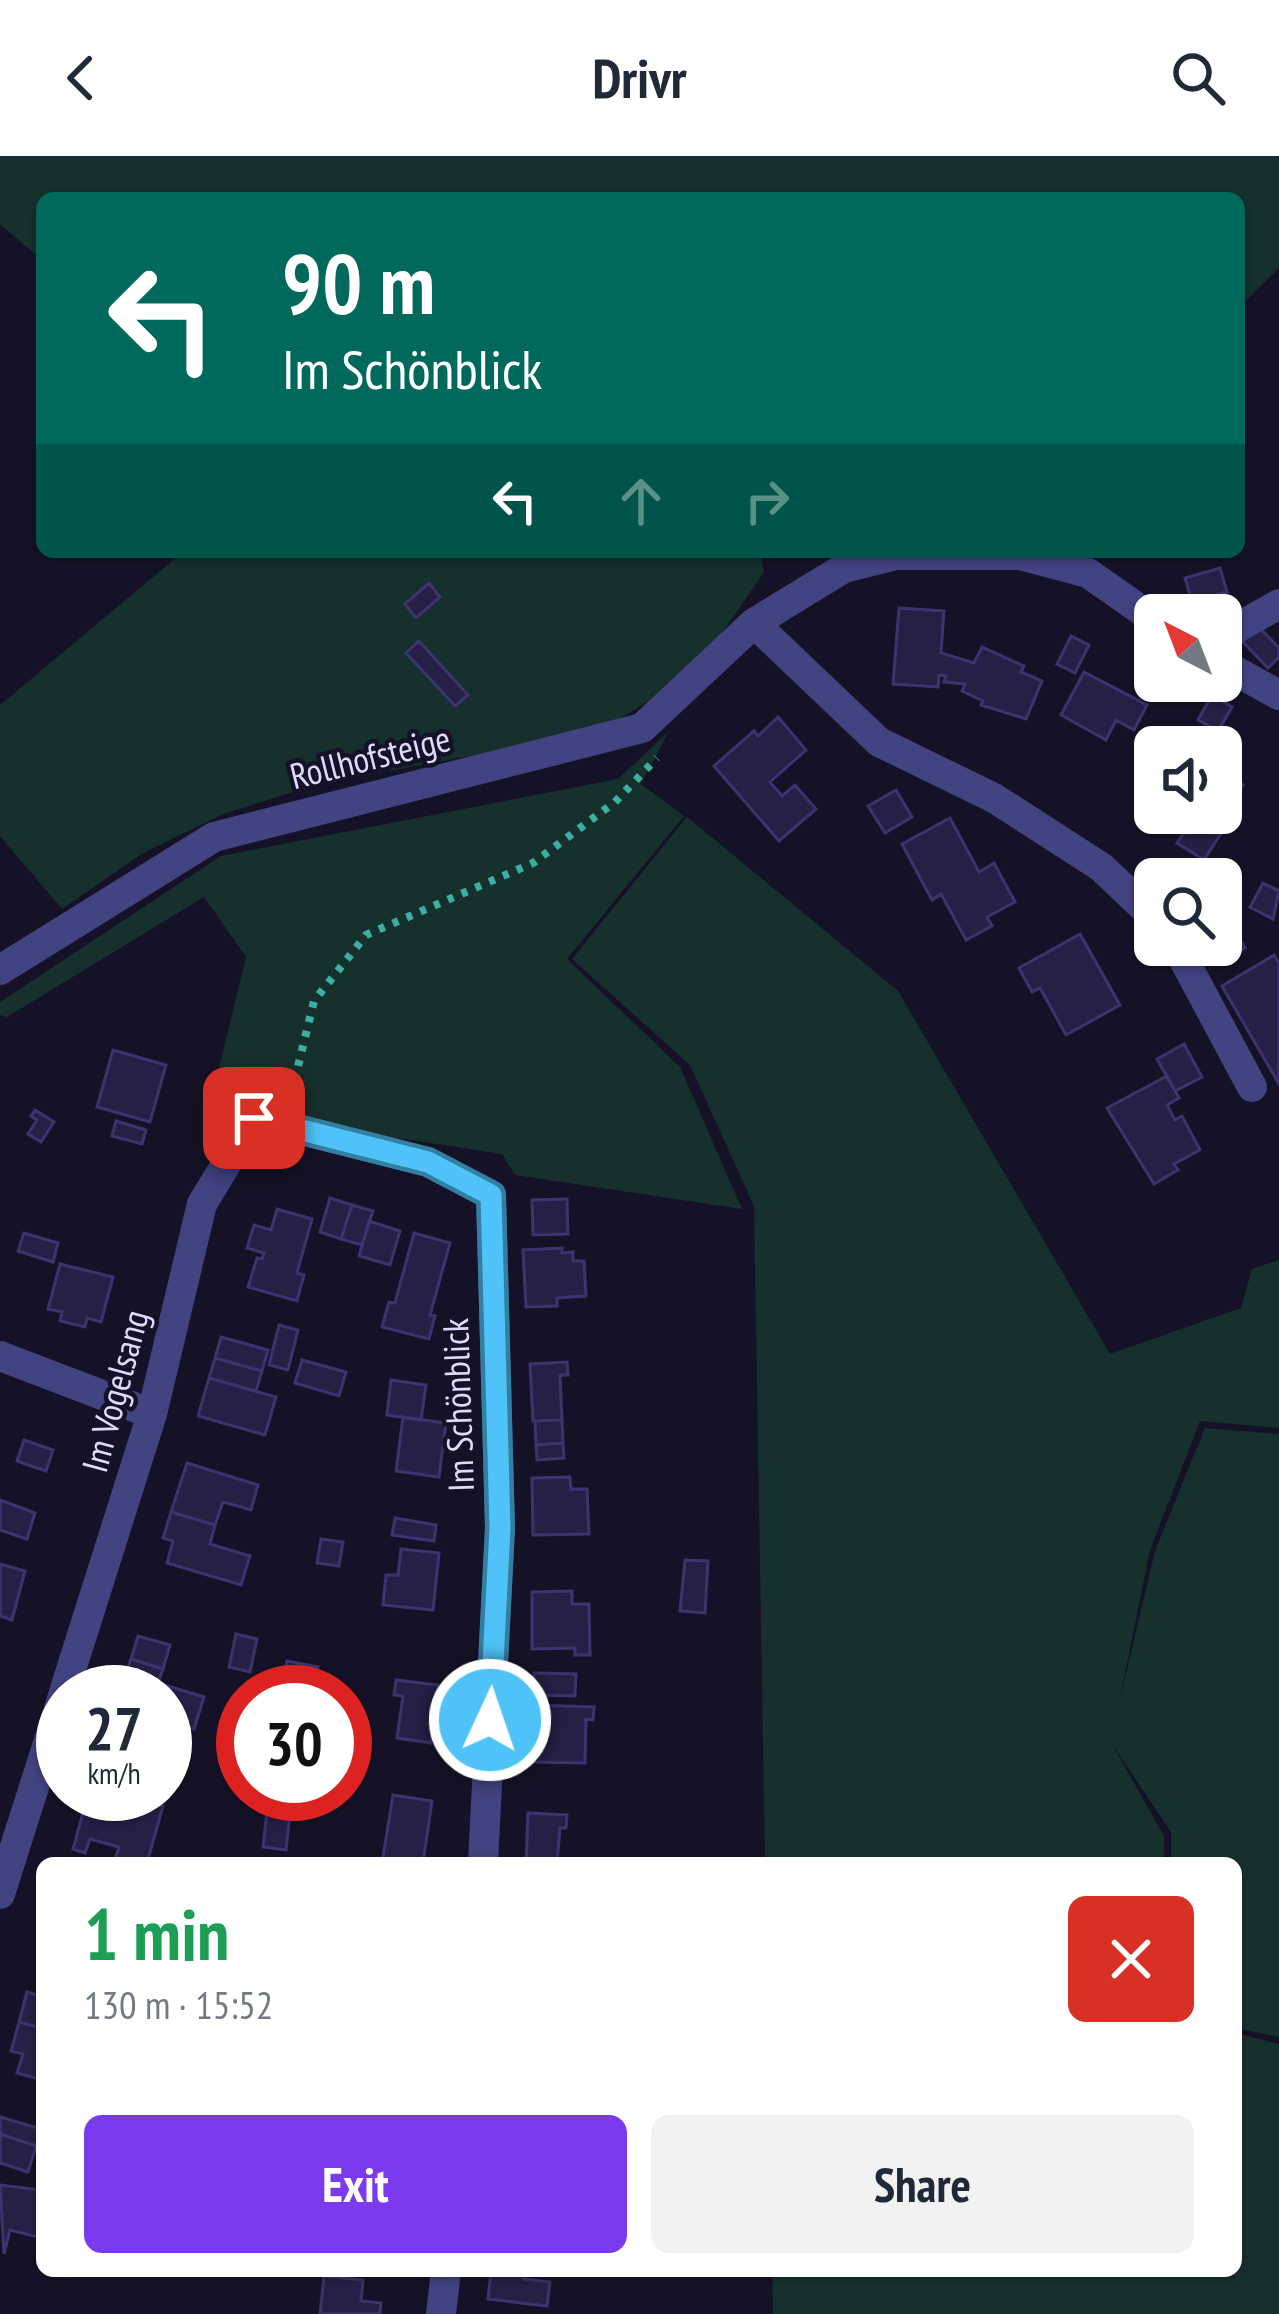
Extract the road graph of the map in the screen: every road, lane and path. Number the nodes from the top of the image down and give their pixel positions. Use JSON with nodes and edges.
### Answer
{"nodes":[{"id":1,"x":884,"y":558,"type":"edge"},
{"id":2,"x":1031,"y":558,"type":"edge"},
{"id":3,"x":1279,"y":604,"type":"edge"},
{"id":4,"x":1134,"y":605,"type":"edge"},
{"id":5,"x":754,"y":623,"type":"junction"},
{"id":6,"x":1242,"y":625,"type":"edge"},
{"id":7,"x":1242,"y":675,"type":"edge"},
{"id":8,"x":1279,"y":695,"type":"edge"},
{"id":9,"x":664,"y":752,"type":"dead end"},
{"id":10,"x":1134,"y":898,"type":"edge"},
{"id":11,"x":1187,"y":966,"type":"edge"},
{"id":12,"x":0,"y":970,"type":"edge"},
{"id":13,"x":1252,"y":1088,"type":"dead end"},
{"id":14,"x":269,"y":1122,"type":"junction"},
{"id":15,"x":0,"y":1356,"type":"edge"},
{"id":16,"x":152,"y":1414,"type":"junction"},
{"id":17,"x":73,"y":1665,"type":"edge"},
{"id":18,"x":36,"y":1782,"type":"edge"},
{"id":19,"x":483,"y":1857,"type":"edge"},
{"id":20,"x":0,"y":1894,"type":"edge"},
{"id":21,"x":445,"y":2277,"type":"edge"},
{"id":22,"x":441,"y":2314,"type":"edge"}],
"edges":[{"from":1,"to":5,"type":"street","name":"Rollhofsteige"},
{"from":2,"to":4,"type":"street","name":"Rollhofsteige"},
{"from":3,"to":6,"type":"street"},
{"from":5,"to":10,"type":"street"},
{"from":5,"to":12,"type":"street","name":"Rollhofsteige"},
{"from":7,"to":8,"type":"street"},
{"from":9,"to":14,"type":"path"},
{"from":11,"to":13,"type":"street"},
{"from":14,"to":16,"type":"street","name":"Im Vogelsang"},
{"from":14,"to":19,"type":"street","name":"Im Schönblick"},
{"from":15,"to":16,"type":"street"},
{"from":16,"to":17,"type":"street","name":"Im Vogelsang"},
{"from":18,"to":20,"type":"street","name":"Im Vogelsang"},
{"from":21,"to":22,"type":"street"}]}
